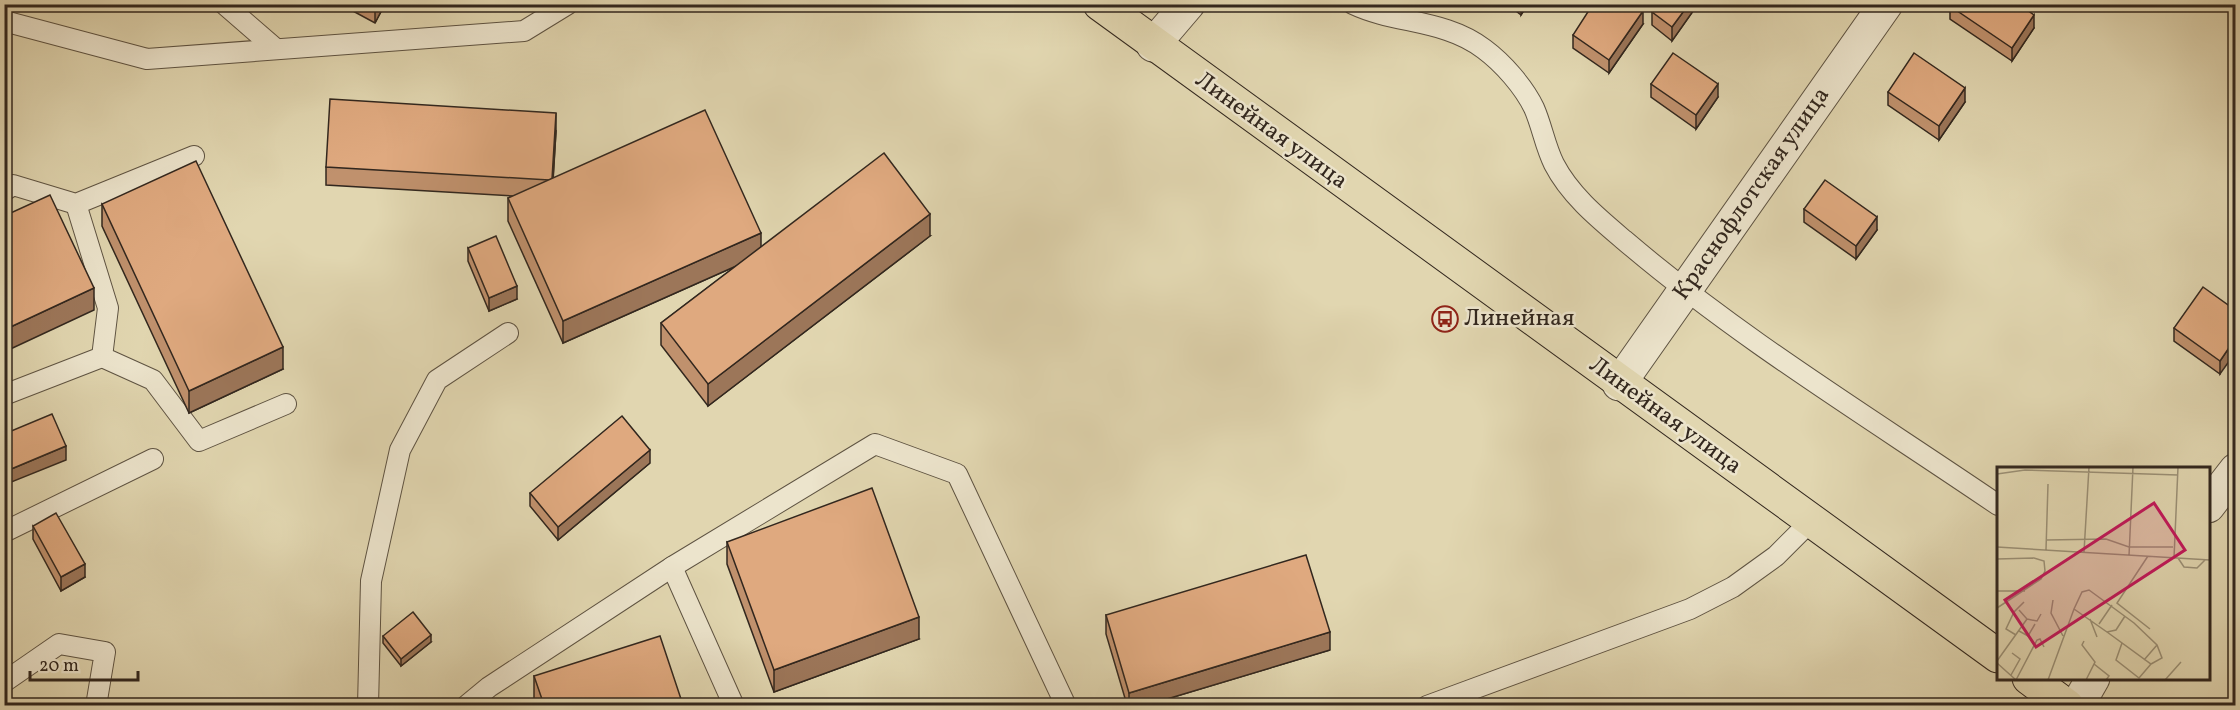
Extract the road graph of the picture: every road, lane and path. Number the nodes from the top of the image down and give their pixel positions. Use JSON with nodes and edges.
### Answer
{"nodes":[{"id":1,"x":224,"y":4,"type":"edge"},
{"id":2,"x":568,"y":4,"type":"edge"},
{"id":3,"x":1100,"y":4,"type":"edge"},
{"id":4,"x":1188,"y":4,"type":"edge"},
{"id":5,"x":1353,"y":4,"type":"edge"},
{"id":6,"x":1886,"y":4,"type":"edge"},
{"id":7,"x":4,"y":21,"type":"edge"},
{"id":8,"x":1153,"y":45,"type":"junction"},
{"id":9,"x":276,"y":50,"type":"junction"},
{"id":10,"x":194,"y":156,"type":"dead end"},
{"id":11,"x":4,"y":191,"type":"edge"},
{"id":12,"x":76,"y":204,"type":"junction"},
{"id":13,"x":1683,"y":291,"type":"junction"},
{"id":14,"x":508,"y":333,"type":"dead end"},
{"id":15,"x":102,"y":357,"type":"junction"},
{"id":16,"x":1619,"y":384,"type":"junction"},
{"id":17,"x":4,"y":395,"type":"edge"},
{"id":18,"x":286,"y":404,"type":"dead end"},
{"id":19,"x":153,"y":459,"type":"dead end"},
{"id":20,"x":2235,"y":470,"type":"edge"},
{"id":21,"x":2210,"y":503,"type":"edge"},
{"id":22,"x":1997,"y":504,"type":"edge"},
{"id":23,"x":1811,"y":521,"type":"junction"},
{"id":24,"x":4,"y":532,"type":"edge"},
{"id":25,"x":672,"y":567,"type":"junction"},
{"id":26,"x":1997,"y":656,"type":"edge"},
{"id":27,"x":2032,"y":680,"type":"edge"},
{"id":28,"x":2092,"y":680,"type":"edge"},
{"id":29,"x":4,"y":682,"type":"edge"},
{"id":30,"x":96,"y":705,"type":"edge"},
{"id":31,"x":368,"y":705,"type":"edge"},
{"id":32,"x":466,"y":705,"type":"edge"},
{"id":33,"x":734,"y":705,"type":"edge"},
{"id":34,"x":1066,"y":705,"type":"edge"},
{"id":35,"x":1427,"y":705,"type":"edge"},
{"id":36,"x":2067,"y":705,"type":"edge"},
{"id":37,"x":2077,"y":705,"type":"edge"}],
"edges":[{"from":1,"to":9,"type":"lane"},
{"from":2,"to":9,"type":"lane"},
{"from":3,"to":8,"type":"main road","name":"Линейная улица"},
{"from":4,"to":8,"type":"street"},
{"from":5,"to":13,"type":"lane"},
{"from":6,"to":13,"type":"street","name":"Краснофлотская улица"},
{"from":7,"to":9,"type":"lane"},
{"from":8,"to":16,"type":"main road","name":"Линейная улица"},
{"from":10,"to":12,"type":"lane"},
{"from":11,"to":12,"type":"lane"},
{"from":12,"to":15,"type":"lane"},
{"from":13,"to":16,"type":"street","name":"Краснофлотская улица"},
{"from":13,"to":22,"type":"lane"},
{"from":14,"to":31,"type":"lane"},
{"from":15,"to":17,"type":"lane"},
{"from":15,"to":18,"type":"lane"},
{"from":16,"to":23,"type":"main road","name":"Линейная улица"},
{"from":19,"to":24,"type":"lane"},
{"from":20,"to":21,"type":"street"},
{"from":23,"to":26,"type":"main road","name":"Линейная улица"},
{"from":23,"to":35,"type":"lane"},
{"from":25,"to":32,"type":"lane"},
{"from":25,"to":33,"type":"lane"},
{"from":25,"to":34,"type":"lane"},
{"from":27,"to":36,"type":"main road"},
{"from":28,"to":37,"type":"street"},
{"from":29,"to":30,"type":"lane"}]}
